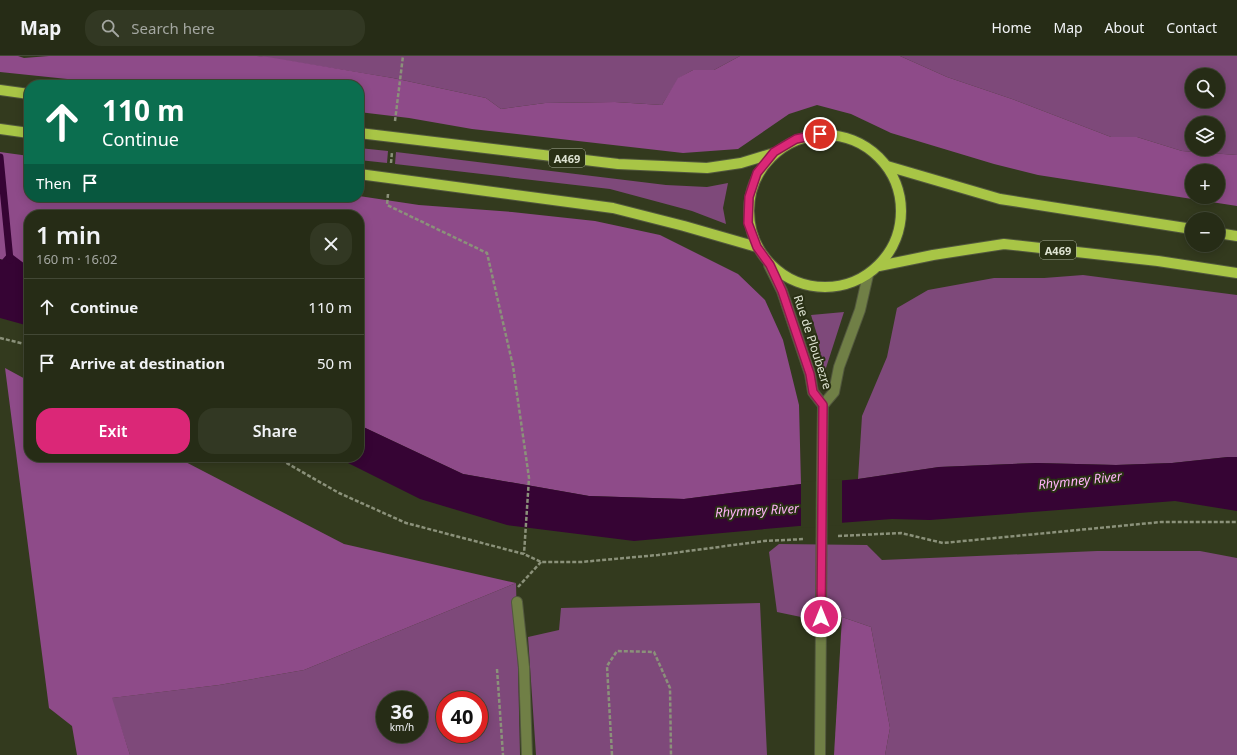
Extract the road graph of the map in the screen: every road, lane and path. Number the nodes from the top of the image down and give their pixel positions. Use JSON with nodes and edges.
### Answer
{"nodes":[{"id":1,"x":403,"y":56,"type":"edge"},
{"id":2,"x":0,"y":90,"type":"edge"},
{"id":3,"x":24,"y":93,"type":"edge"},
{"id":4,"x":395,"y":121,"type":"dead end"},
{"id":5,"x":0,"y":129,"type":"edge"},
{"id":6,"x":24,"y":132,"type":"edge"},
{"id":7,"x":364,"y":134,"type":"edge"},
{"id":8,"x":392,"y":152,"type":"dead end"},
{"id":9,"x":774,"y":152,"type":"junction"},
{"id":10,"x":391,"y":164,"type":"dead end"},
{"id":11,"x":887,"y":166,"type":"junction"},
{"id":12,"x":364,"y":175,"type":"edge"},
{"id":13,"x":388,"y":194,"type":"dead end"},
{"id":14,"x":1185,"y":228,"type":"edge"},
{"id":15,"x":1225,"y":234,"type":"edge"},
{"id":16,"x":1237,"y":236,"type":"edge"},
{"id":17,"x":757,"y":247,"type":"junction"},
{"id":18,"x":770,"y":265,"type":"junction"},
{"id":19,"x":879,"y":266,"type":"junction"},
{"id":20,"x":1237,"y":273,"type":"edge"},
{"id":21,"x":868,"y":275,"type":"junction"},
{"id":22,"x":0,"y":338,"type":"edge"},
{"id":23,"x":24,"y":344,"type":"edge"},
{"id":24,"x":823,"y":405,"type":"junction"},
{"id":25,"x":285,"y":462,"type":"edge"},
{"id":26,"x":1237,"y":522,"type":"edge"},
{"id":27,"x":838,"y":536,"type":"dead end"},
{"id":28,"x":808,"y":538,"type":"dead end"},
{"id":29,"x":524,"y":554,"type":"junction"},
{"id":30,"x":541,"y":562,"type":"junction"},
{"id":31,"x":517,"y":602,"type":"joint"},
{"id":32,"x":497,"y":669,"type":"dead end"},
{"id":33,"x":503,"y":755,"type":"edge"},
{"id":34,"x":527,"y":755,"type":"edge"},
{"id":35,"x":612,"y":755,"type":"edge"},
{"id":36,"x":671,"y":755,"type":"edge"},
{"id":37,"x":820,"y":755,"type":"edge"}],
"edges":[{"from":1,"to":4,"type":"path"},
{"from":2,"to":3,"type":"main road"},
{"from":5,"to":6,"type":"main road"},
{"from":7,"to":9,"type":"main road","number":"A469"},
{"from":8,"to":10,"type":"path"},
{"from":9,"to":11,"type":"main road"},
{"from":9,"to":17,"type":"main road"},
{"from":11,"to":14,"type":"main road"},
{"from":11,"to":19,"type":"main road"},
{"from":12,"to":17,"type":"main road"},
{"from":13,"to":29,"type":"path"},
{"from":15,"to":16,"type":"main road"},
{"from":17,"to":18,"type":"main road"},
{"from":18,"to":21,"type":"main road"},
{"from":18,"to":24,"type":"street","name":"Rue de Ploubezre"},
{"from":19,"to":20,"type":"main road","number":"A469"},
{"from":19,"to":21,"type":"main road"},
{"from":21,"to":24,"type":"street","name":"Rue de Ploubezre"},
{"from":22,"to":23,"type":"path"},
{"from":24,"to":37,"type":"street","name":"Rue de Ploubezre","bridge":true},
{"from":25,"to":29,"type":"path"},
{"from":26,"to":27,"type":"path"},
{"from":28,"to":30,"type":"path"},
{"from":29,"to":30,"type":"path"},
{"from":30,"to":31,"type":"path"},
{"from":31,"to":34,"type":"street"},
{"from":32,"to":33,"type":"path"},
{"from":35,"to":36,"type":"path"}]}
